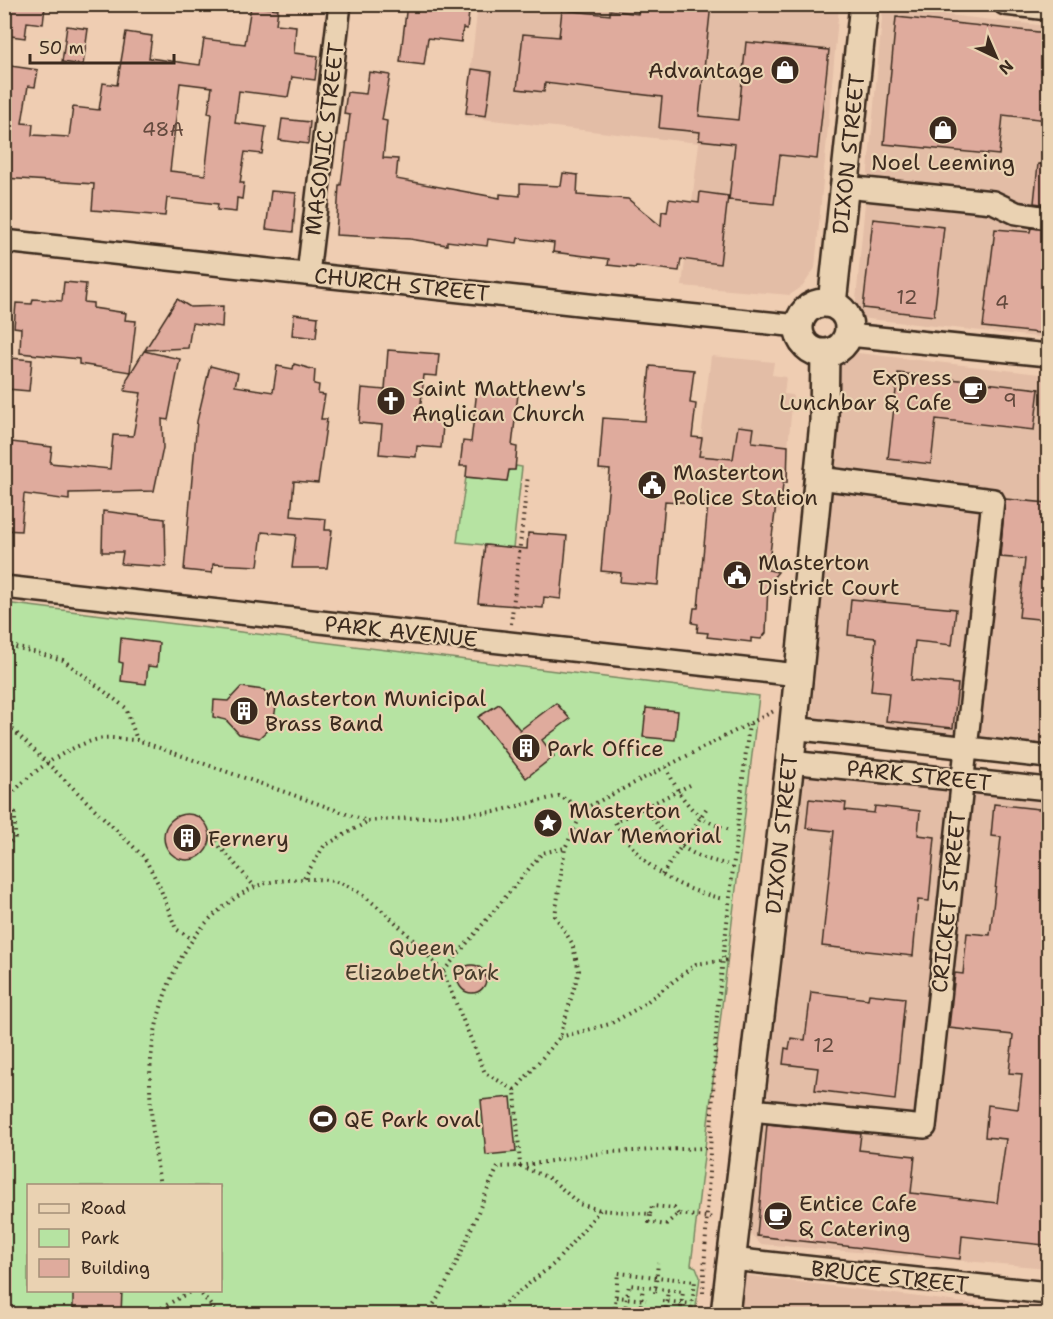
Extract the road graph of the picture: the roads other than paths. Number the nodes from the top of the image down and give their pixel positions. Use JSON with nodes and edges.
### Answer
{"nodes":[{"id":1,"x":340,"y":4,"type":"edge"},
{"id":2,"x":864,"y":4,"type":"edge"},
{"id":3,"x":1005,"y":4,"type":"edge"},
{"id":4,"x":1048,"y":9,"type":"edge"},
{"id":5,"x":845,"y":187,"type":"junction"},
{"id":6,"x":1048,"y":218,"type":"edge"},
{"id":7,"x":4,"y":241,"type":"edge"},
{"id":8,"x":309,"y":274,"type":"junction"},
{"id":9,"x":832,"y":304,"type":"junction"},
{"id":10,"x":799,"y":326,"type":"junction"},
{"id":11,"x":849,"y":335,"type":"junction"},
{"id":12,"x":825,"y":353,"type":"junction"},
{"id":13,"x":1048,"y":355,"type":"edge"},
{"id":14,"x":819,"y":478,"type":"junction"},
{"id":15,"x":4,"y":587,"type":"edge"},
{"id":16,"x":797,"y":687,"type":"junction"},
{"id":17,"x":792,"y":729,"type":"junction"},
{"id":18,"x":965,"y":747,"type":"junction"},
{"id":19,"x":1048,"y":757,"type":"edge"},
{"id":20,"x":790,"y":762,"type":"junction"},
{"id":21,"x":962,"y":778,"type":"junction"},
{"id":22,"x":1048,"y":789,"type":"edge"},
{"id":23,"x":751,"y":1110,"type":"junction"},
{"id":24,"x":731,"y":1259,"type":"junction"},
{"id":25,"x":1048,"y":1293,"type":"edge"},
{"id":26,"x":713,"y":1309,"type":"edge"}],
"edges":[{"from":1,"to":8,"type":"street","name":"MASONIC STREET"},
{"from":2,"to":5,"type":"main road","name":"DIXON STREET"},
{"from":3,"to":4,"type":"street"},
{"from":5,"to":6,"type":"street"},
{"from":5,"to":9,"type":"main road","name":"DIXON STREET"},
{"from":7,"to":8,"type":"street","name":"CHURCH STREET"},
{"from":8,"to":10,"type":"street","name":"CHURCH STREET"},
{"from":9,"to":10,"type":"main road"},
{"from":9,"to":11,"type":"main road"},
{"from":10,"to":12,"type":"main road"},
{"from":11,"to":12,"type":"main road"},
{"from":11,"to":13,"type":"street"},
{"from":12,"to":14,"type":"main road","name":"DIXON STREET"},
{"from":14,"to":16,"type":"main road","name":"DIXON STREET"},
{"from":14,"to":18,"type":"street","name":"CRICKET STREET"},
{"from":15,"to":16,"type":"street","name":"PARK AVENUE"},
{"from":16,"to":17,"type":"main road","name":"DIXON STREET"},
{"from":17,"to":18,"type":"street","name":"PARK STREET"},
{"from":17,"to":20,"type":"main road","name":"DIXON STREET"},
{"from":18,"to":19,"type":"street","name":"PARK STREET"},
{"from":18,"to":21,"type":"street","name":"CRICKET STREET"},
{"from":20,"to":21,"type":"street","name":"PARK STREET"},
{"from":20,"to":23,"type":"main road","name":"DIXON STREET"},
{"from":21,"to":22,"type":"street","name":"PARK STREET"},
{"from":21,"to":23,"type":"street","name":"CRICKET STREET"},
{"from":23,"to":24,"type":"main road","name":"DIXON STREET"},
{"from":24,"to":25,"type":"street","name":"BRUCE STREET"},
{"from":24,"to":26,"type":"main road","name":"DIXON STREET"}]}
